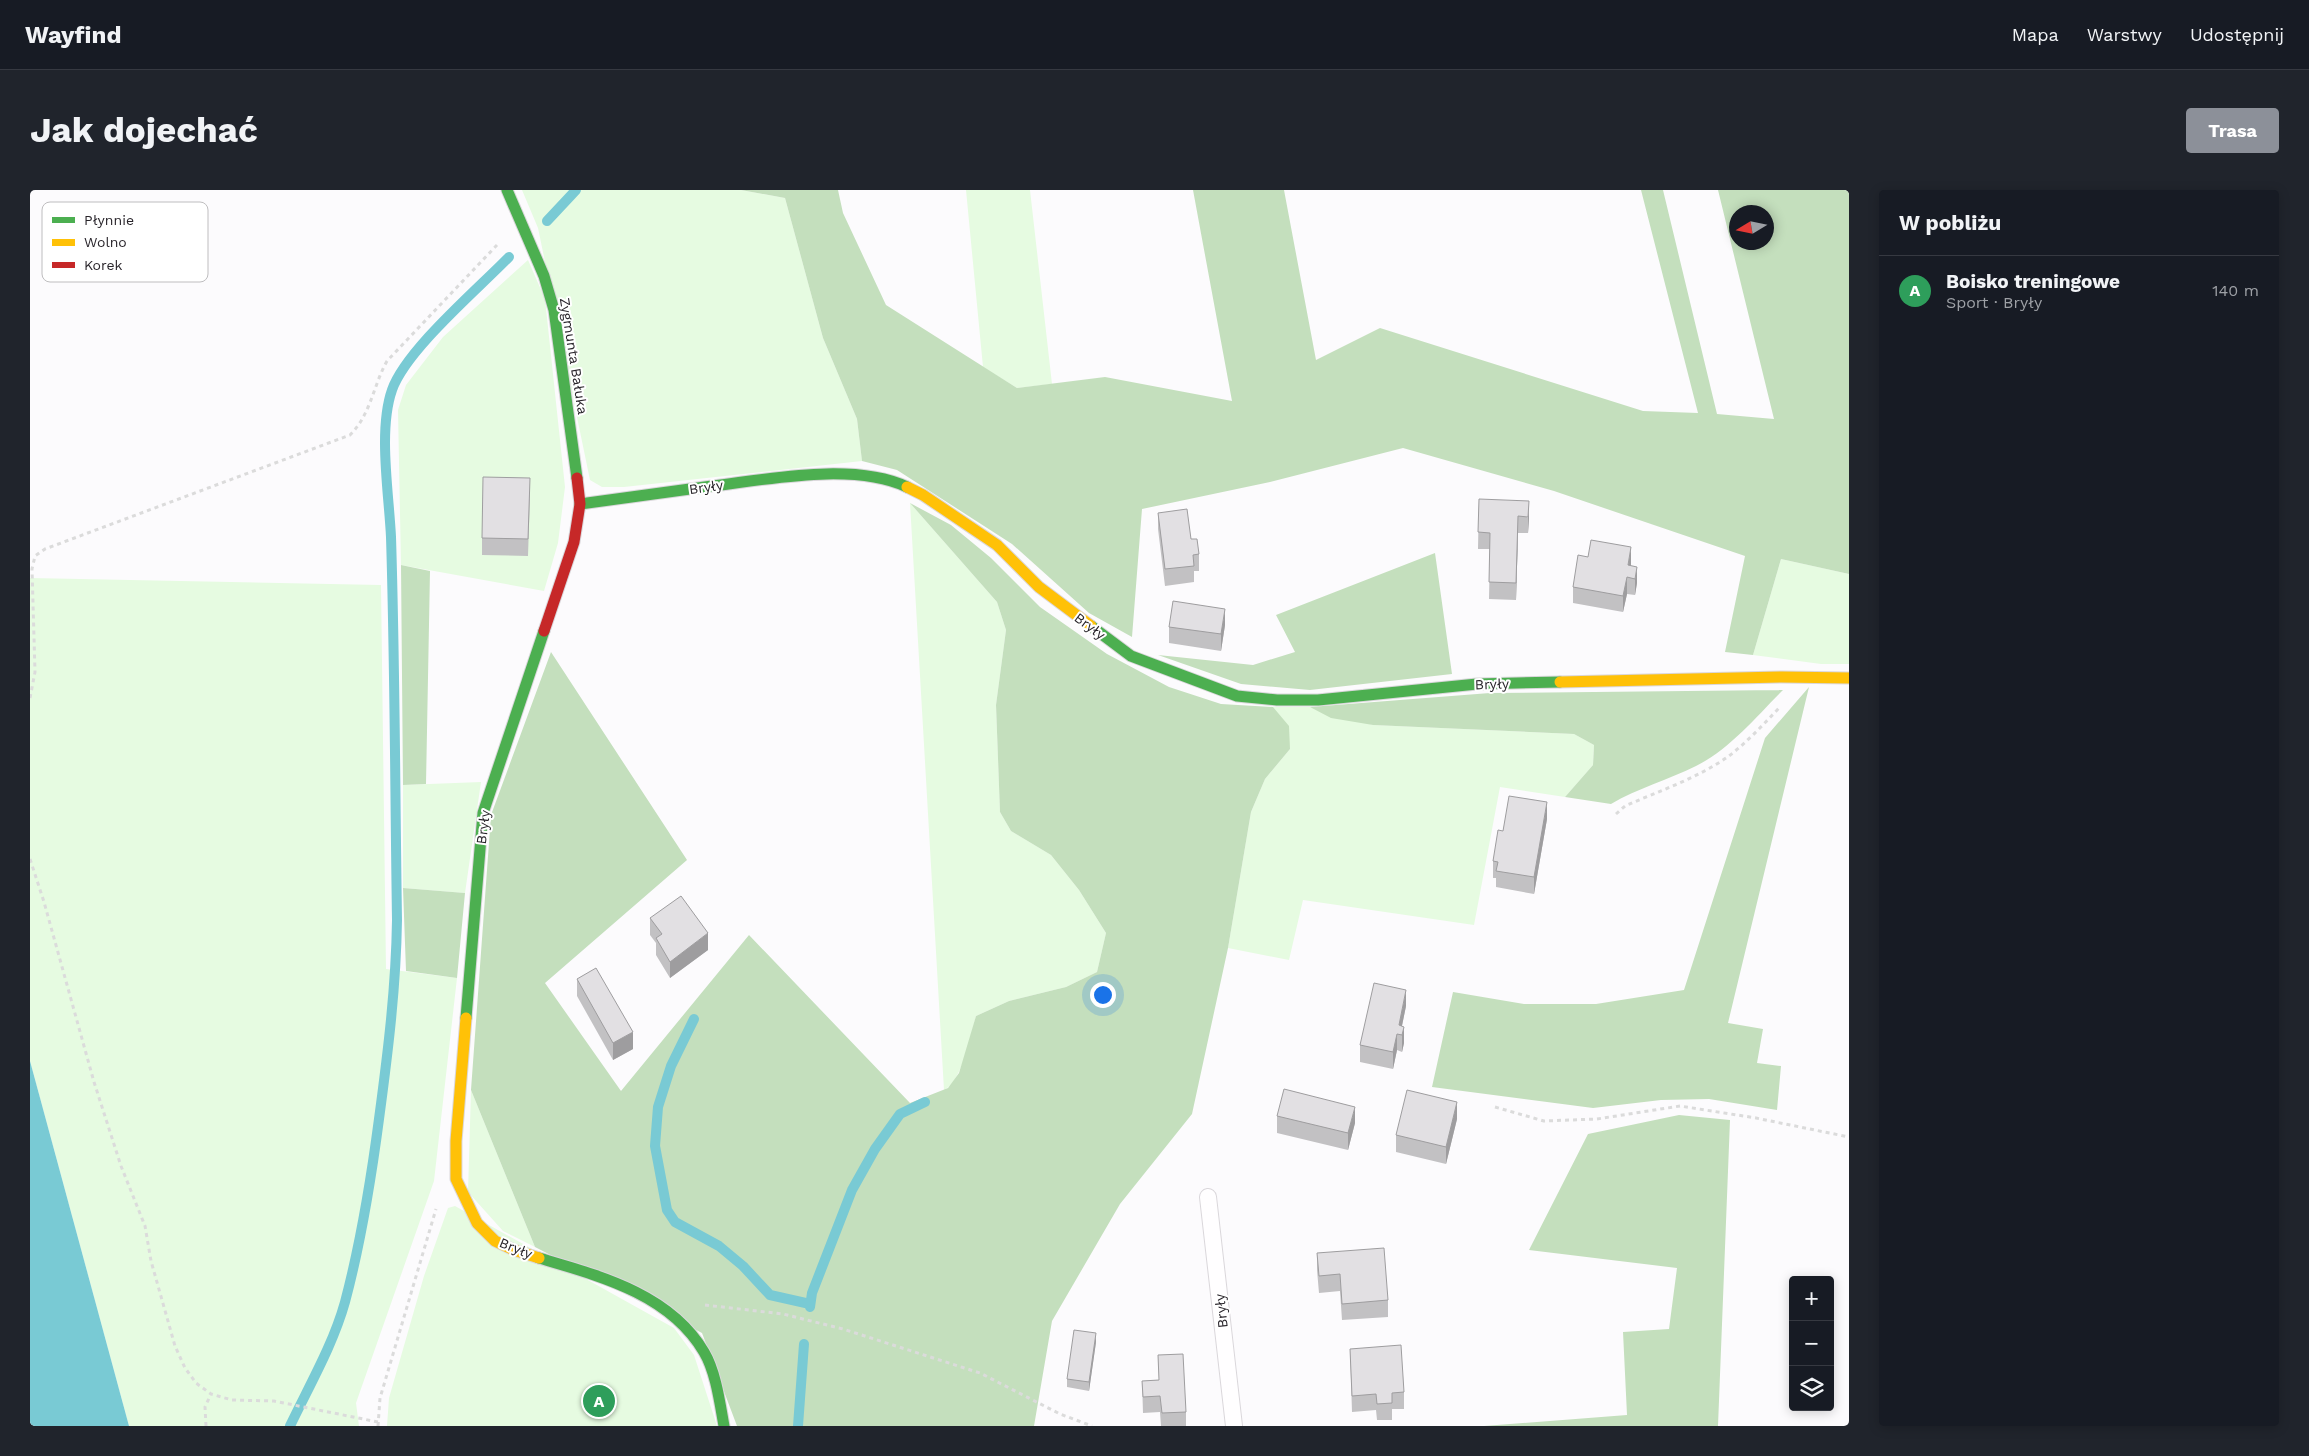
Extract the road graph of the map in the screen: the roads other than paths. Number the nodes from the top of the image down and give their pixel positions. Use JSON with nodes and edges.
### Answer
{"nodes":[{"id":1,"x":507,"y":190,"type":"edge"},
{"id":2,"x":580,"y":504,"type":"junction"},
{"id":3,"x":1849,"y":678,"type":"edge"},
{"id":4,"x":1208,"y":1197,"type":"dead end"},
{"id":5,"x":724,"y":1426,"type":"edge"},
{"id":6,"x":1234,"y":1426,"type":"edge"}],
"edges":[{"from":1,"to":2,"type":"street","name":"Zygmunta Bałuka"},
{"from":2,"to":3,"type":"street","name":"Bryły"},
{"from":2,"to":5,"type":"street","name":"Bryły"},
{"from":4,"to":6,"type":"lane","name":"Bryły"}]}
